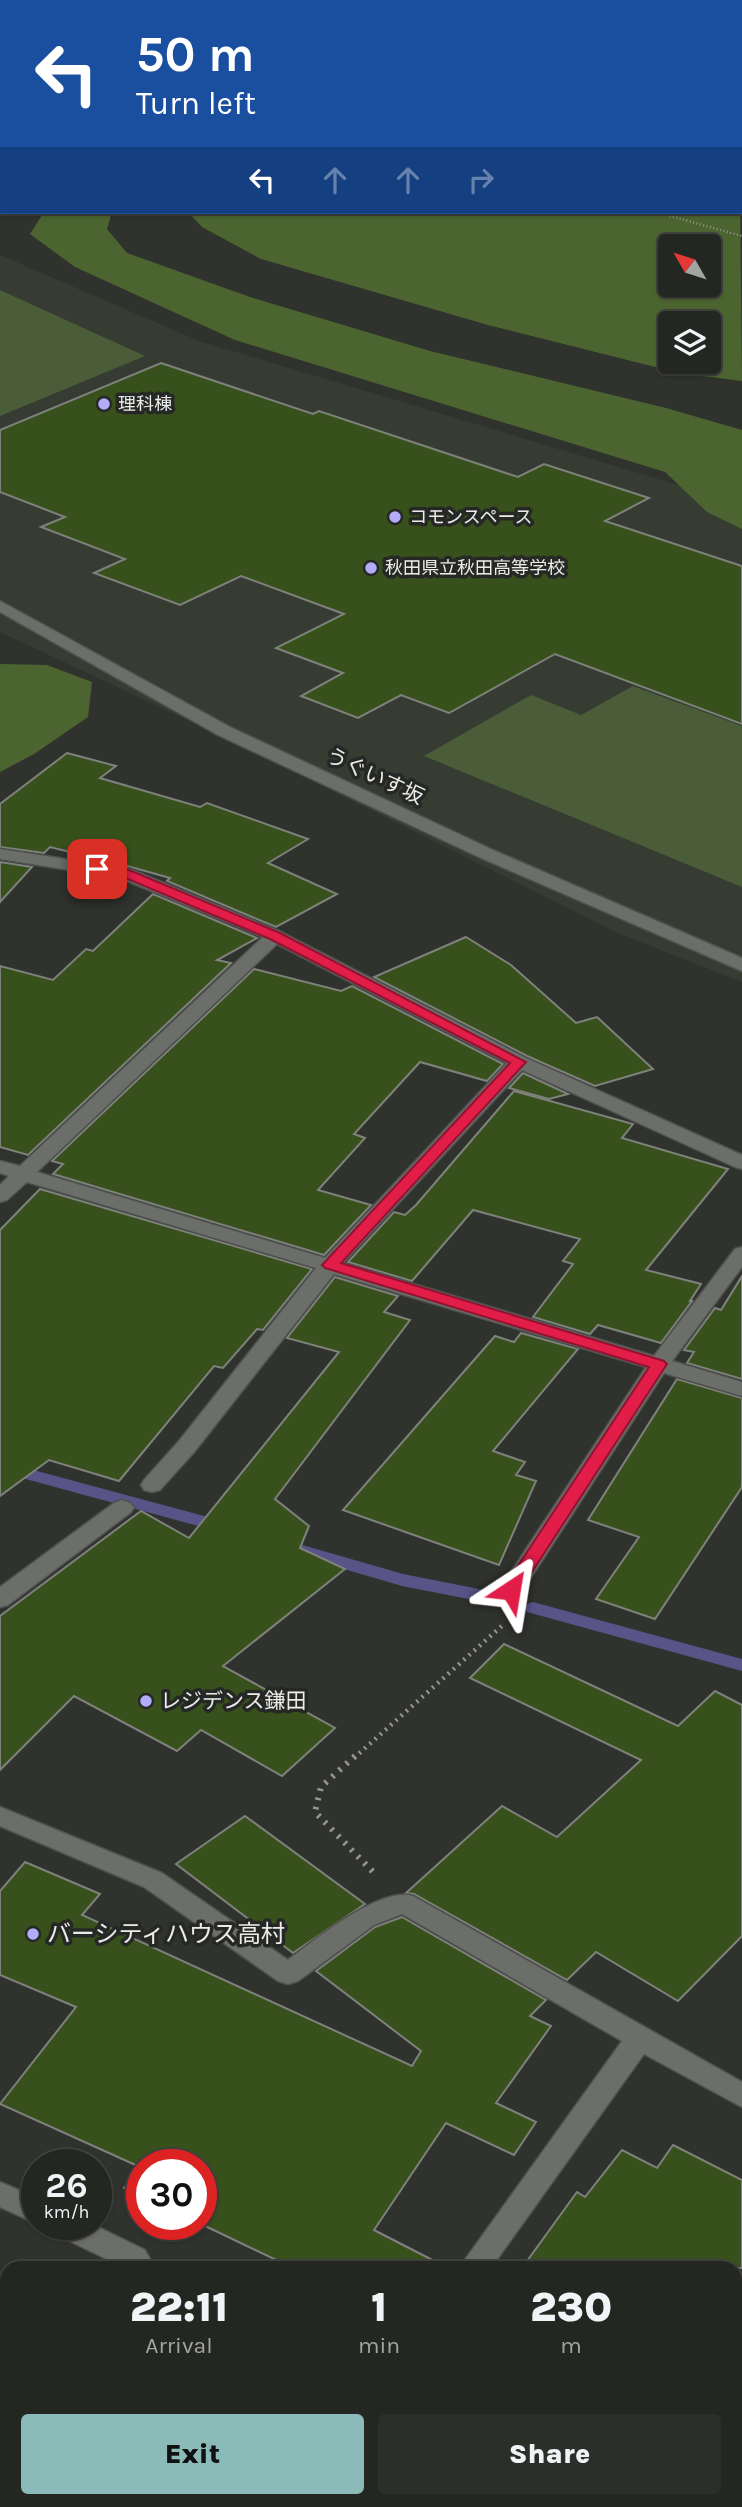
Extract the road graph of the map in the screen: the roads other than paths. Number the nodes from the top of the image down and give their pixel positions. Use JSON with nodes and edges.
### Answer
{"nodes":[{"id":1,"x":0,"y":606,"type":"edge"},
{"id":2,"x":0,"y":853,"type":"edge"},
{"id":3,"x":275,"y":936,"type":"junction"},
{"id":4,"x":742,"y":965,"type":"edge"},
{"id":5,"x":519,"y":1062,"type":"junction"},
{"id":6,"x":742,"y":1163,"type":"edge"},
{"id":7,"x":0,"y":1167,"type":"edge"},
{"id":8,"x":23,"y":1174,"type":"junction"},
{"id":9,"x":0,"y":1196,"type":"edge"},
{"id":10,"x":742,"y":1254,"type":"edge"},
{"id":11,"x":330,"y":1265,"type":"junction"},
{"id":12,"x":659,"y":1364,"type":"junction"},
{"id":13,"x":742,"y":1389,"type":"edge"},
{"id":14,"x":152,"y":1485,"type":"dead end"},
{"id":15,"x":122,"y":1508,"type":"dead end"},
{"id":16,"x":511,"y":1590,"type":"road end"},
{"id":17,"x":0,"y":1599,"type":"edge"},
{"id":18,"x":0,"y":1816,"type":"edge"},
{"id":19,"x":640,"y":2038,"type":"junction"},
{"id":20,"x":742,"y":2096,"type":"edge"},
{"id":21,"x":0,"y":2194,"type":"edge"},
{"id":22,"x":21,"y":2204,"type":"edge"},
{"id":23,"x":96,"y":2240,"type":"edge"},
{"id":24,"x":135,"y":2259,"type":"dead end"},
{"id":25,"x":479,"y":2261,"type":"edge"}],
"edges":[{"from":1,"to":4,"type":"street","name":"うぐいす坂"},
{"from":2,"to":3,"type":"street"},
{"from":3,"to":5,"type":"street"},
{"from":3,"to":8,"type":"street"},
{"from":5,"to":6,"type":"street"},
{"from":5,"to":11,"type":"street"},
{"from":7,"to":8,"type":"street"},
{"from":8,"to":9,"type":"street"},
{"from":8,"to":11,"type":"street"},
{"from":10,"to":12,"type":"street"},
{"from":11,"to":12,"type":"street"},
{"from":11,"to":14,"type":"street"},
{"from":12,"to":13,"type":"street"},
{"from":12,"to":16,"type":"street"},
{"from":15,"to":17,"type":"street"},
{"from":18,"to":19,"type":"street"},
{"from":19,"to":20,"type":"street"},
{"from":19,"to":25,"type":"street"},
{"from":21,"to":22,"type":"street"},
{"from":23,"to":24,"type":"street"}]}
